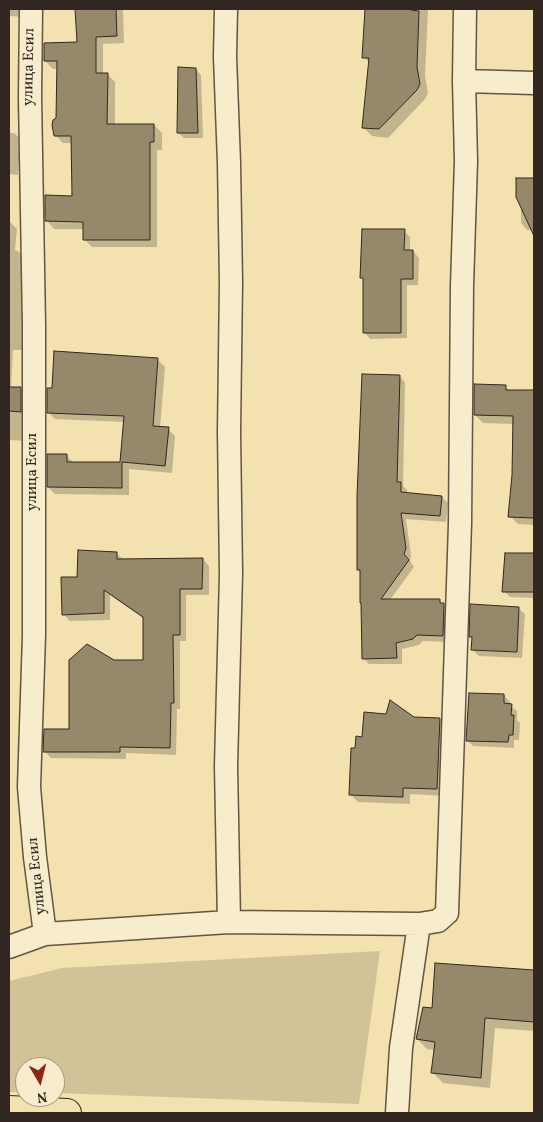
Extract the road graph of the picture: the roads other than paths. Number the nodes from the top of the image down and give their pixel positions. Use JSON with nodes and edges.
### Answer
{"nodes":[{"id":1,"x":31,"y":9,"type":"edge"},
{"id":2,"x":226,"y":9,"type":"edge"},
{"id":3,"x":465,"y":9,"type":"edge"},
{"id":4,"x":464,"y":81,"type":"junction"},
{"id":5,"x":534,"y":83,"type":"edge"},
{"id":6,"x":229,"y":922,"type":"junction"},
{"id":7,"x":419,"y":924,"type":"junction"},
{"id":8,"x":45,"y":934,"type":"junction"},
{"id":9,"x":9,"y":947,"type":"edge"},
{"id":10,"x":9,"y":1110,"type":"edge"},
{"id":11,"x":67,"y":1113,"type":"edge"},
{"id":12,"x":397,"y":1113,"type":"edge"}],
"edges":[{"from":1,"to":8,"type":"street","name":"улица Есил"},
{"from":2,"to":6,"type":"street"},
{"from":3,"to":4,"type":"street"},
{"from":4,"to":5,"type":"street"},
{"from":4,"to":7,"type":"street"},
{"from":6,"to":7,"type":"street"},
{"from":6,"to":8,"type":"street"},
{"from":7,"to":12,"type":"street"},
{"from":8,"to":9,"type":"street"},
{"from":10,"to":11,"type":"highway"}]}
